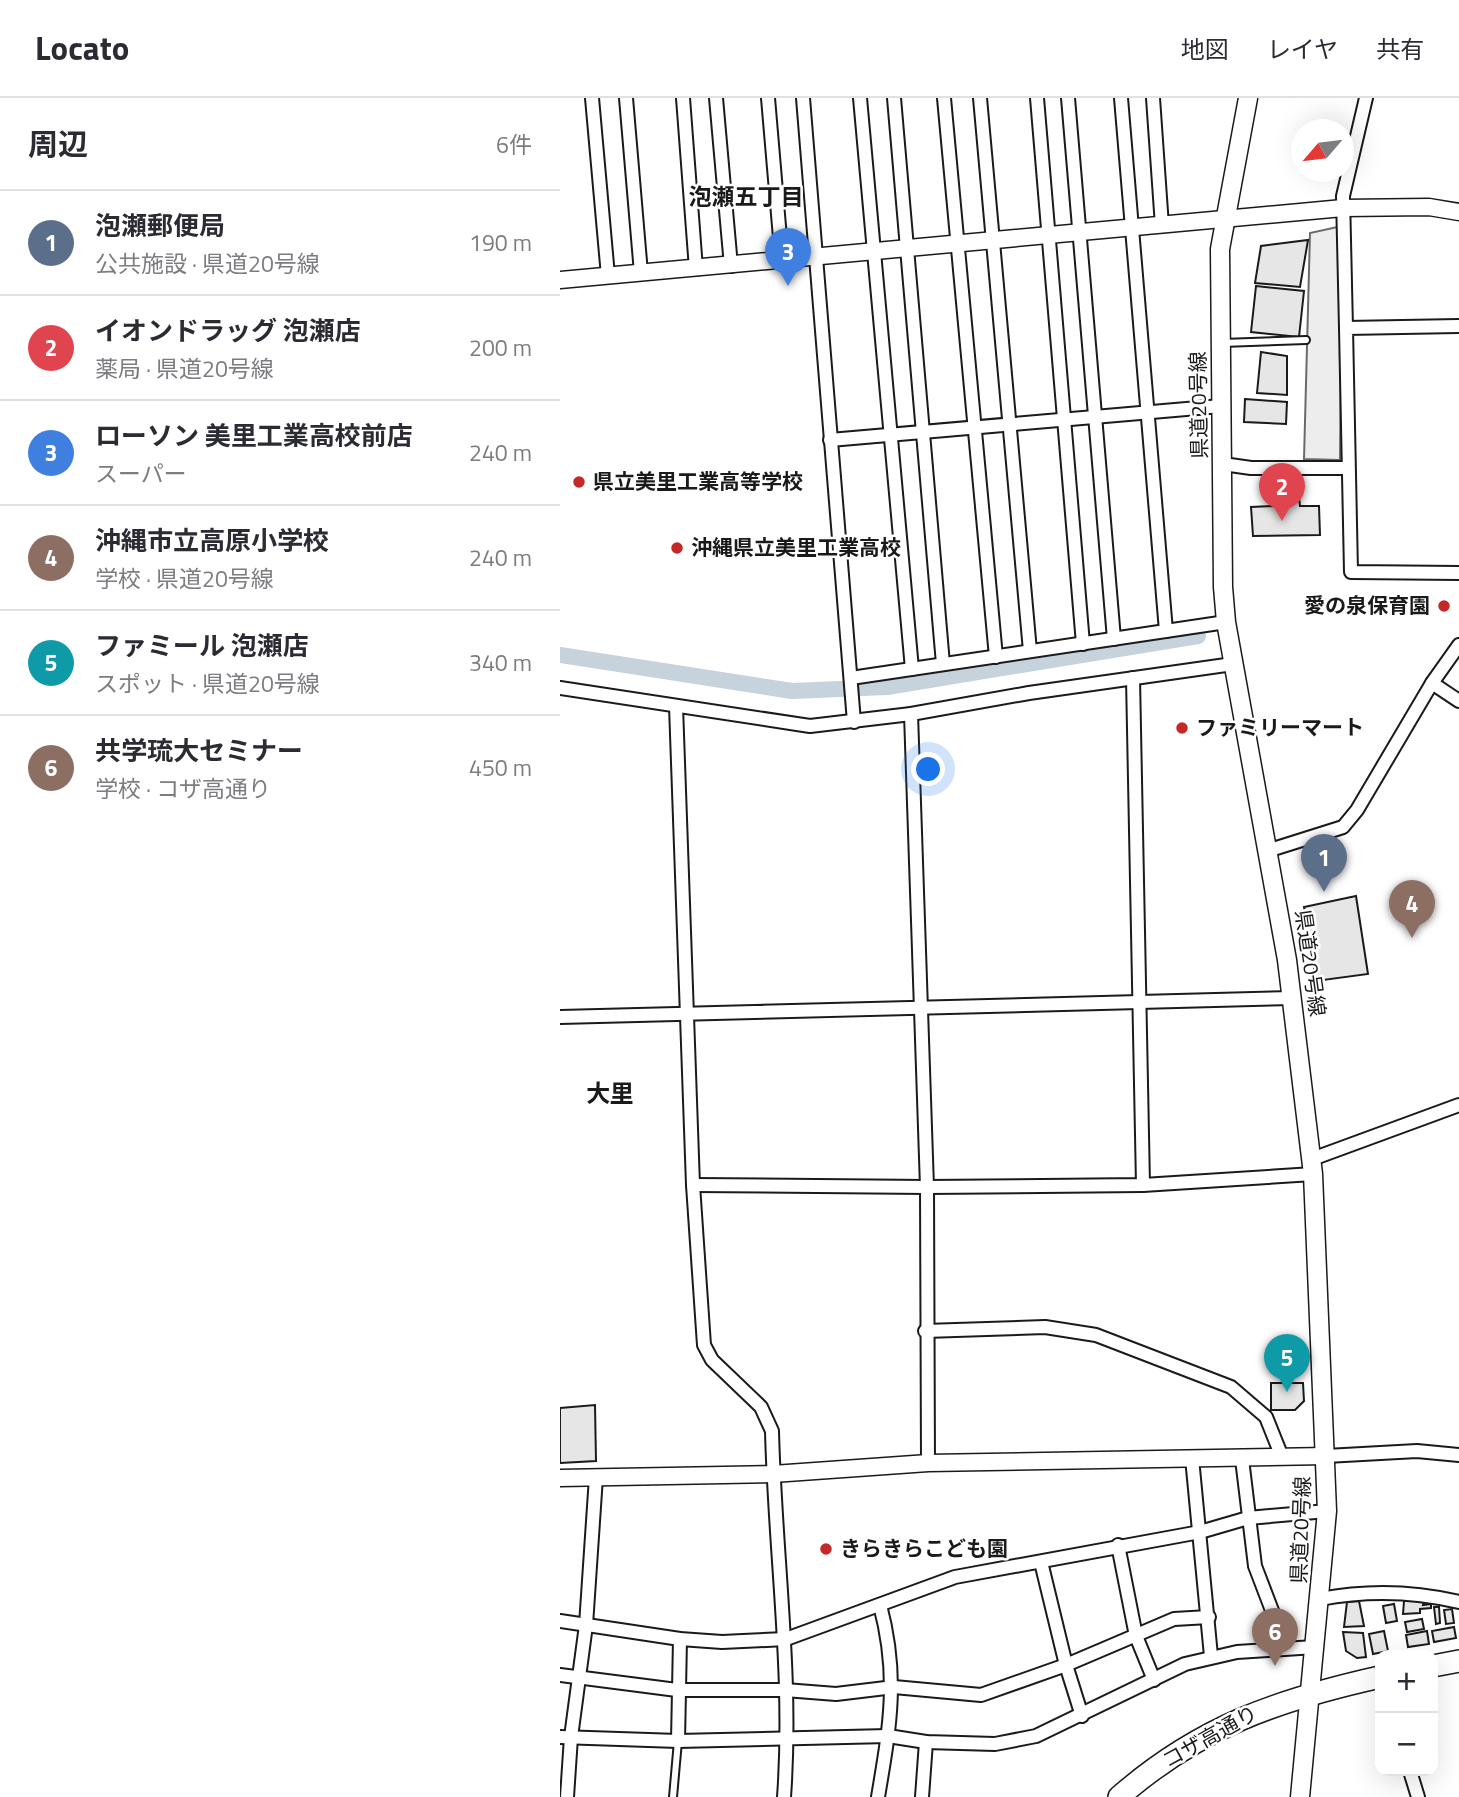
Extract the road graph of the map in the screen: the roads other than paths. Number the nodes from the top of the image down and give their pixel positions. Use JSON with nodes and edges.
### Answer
{"nodes":[{"id":1,"x":592,"y":98,"type":"edge"},
{"id":2,"x":625,"y":98,"type":"edge"},
{"id":3,"x":683,"y":98,"type":"edge"},
{"id":4,"x":716,"y":98,"type":"edge"},
{"id":5,"x":768,"y":98,"type":"edge"},
{"id":6,"x":803,"y":98,"type":"edge"},
{"id":7,"x":860,"y":98,"type":"edge"},
{"id":8,"x":894,"y":98,"type":"edge"},
{"id":9,"x":944,"y":98,"type":"edge"},
{"id":10,"x":980,"y":98,"type":"edge"},
{"id":11,"x":1037,"y":98,"type":"edge"},
{"id":12,"x":1068,"y":98,"type":"edge"},
{"id":13,"x":1121,"y":98,"type":"edge"},
{"id":14,"x":1153,"y":98,"type":"edge"},
{"id":15,"x":1248,"y":98,"type":"edge"},
{"id":16,"x":1366,"y":98,"type":"edge"},
{"id":17,"x":1343,"y":208,"type":"junction"},
{"id":18,"x":1459,"y":212,"type":"edge"},
{"id":19,"x":1225,"y":219,"type":"junction"},
{"id":20,"x":1162,"y":226,"type":"junction"},
{"id":21,"x":1132,"y":229,"type":"junction"},
{"id":22,"x":1078,"y":233,"type":"junction"},
{"id":23,"x":1047,"y":236,"type":"junction"},
{"id":24,"x":991,"y":241,"type":"junction"},
{"id":25,"x":959,"y":243,"type":"junction"},
{"id":26,"x":905,"y":247,"type":"junction"},
{"id":27,"x":873,"y":251,"type":"junction"},
{"id":28,"x":816,"y":257,"type":"junction"},
{"id":29,"x":782,"y":261,"type":"junction"},
{"id":30,"x":731,"y":266,"type":"junction"},
{"id":31,"x":696,"y":269,"type":"junction"},
{"id":32,"x":641,"y":273,"type":"junction"},
{"id":33,"x":608,"y":276,"type":"junction"},
{"id":34,"x":560,"y":280,"type":"edge"},
{"id":35,"x":1459,"y":326,"type":"edge"},
{"id":36,"x":1346,"y":328,"type":"junction"},
{"id":37,"x":1306,"y":340,"type":"dead end"},
{"id":38,"x":1220,"y":343,"type":"junction"},
{"id":39,"x":1221,"y":406,"type":"junction"},
{"id":40,"x":1149,"y":410,"type":"junction"},
{"id":41,"x":1094,"y":415,"type":"junction"},
{"id":42,"x":1062,"y":418,"type":"junction"},
{"id":43,"x":1008,"y":422,"type":"junction"},
{"id":44,"x":975,"y":425,"type":"junction"},
{"id":45,"x":921,"y":430,"type":"junction"},
{"id":46,"x":890,"y":433,"type":"junction"},
{"id":47,"x":830,"y":440,"type":"junction"},
{"id":48,"x":1223,"y":464,"type":"junction"},
{"id":49,"x":1348,"y":468,"type":"junction"},
{"id":50,"x":1459,"y":573,"type":"edge"},
{"id":51,"x":1226,"y":622,"type":"junction"},
{"id":52,"x":1166,"y":631,"type":"junction"},
{"id":53,"x":1114,"y":639,"type":"junction"},
{"id":54,"x":1083,"y":644,"type":"junction"},
{"id":55,"x":1459,"y":645,"type":"edge"},
{"id":56,"x":1030,"y":651,"type":"junction"},
{"id":57,"x":996,"y":657,"type":"junction"},
{"id":58,"x":943,"y":664,"type":"junction"},
{"id":59,"x":1233,"y":664,"type":"junction"},
{"id":60,"x":912,"y":669,"type":"junction"},
{"id":61,"x":851,"y":678,"type":"junction"},
{"id":62,"x":1133,"y":678,"type":"junction"},
{"id":63,"x":1432,"y":683,"type":"junction"},
{"id":64,"x":560,"y":688,"type":"edge"},
{"id":65,"x":1459,"y":701,"type":"edge"},
{"id":66,"x":676,"y":706,"type":"junction"},
{"id":67,"x":911,"y":714,"type":"junction"},
{"id":68,"x":854,"y":722,"type":"junction"},
{"id":69,"x":1270,"y":850,"type":"junction"},
{"id":70,"x":1293,"y":998,"type":"junction"},
{"id":71,"x":1140,"y":1002,"type":"junction"},
{"id":72,"x":920,"y":1010,"type":"junction"},
{"id":73,"x":689,"y":1012,"type":"junction"},
{"id":74,"x":560,"y":1017,"type":"edge"},
{"id":75,"x":1459,"y":1105,"type":"edge"},
{"id":76,"x":1312,"y":1167,"type":"junction"},
{"id":77,"x":693,"y":1185,"type":"junction"},
{"id":78,"x":1143,"y":1185,"type":"junction"},
{"id":79,"x":927,"y":1187,"type":"junction"},
{"id":80,"x":925,"y":1331,"type":"junction"},
{"id":81,"x":1459,"y":1455,"type":"edge"},
{"id":82,"x":1326,"y":1456,"type":"junction"},
{"id":83,"x":1283,"y":1457,"type":"junction"},
{"id":84,"x":1192,"y":1458,"type":"junction"},
{"id":85,"x":1242,"y":1459,"type":"junction"},
{"id":86,"x":928,"y":1463,"type":"junction"},
{"id":87,"x":773,"y":1474,"type":"junction"},
{"id":88,"x":596,"y":1477,"type":"junction"},
{"id":89,"x":560,"y":1478,"type":"edge"},
{"id":90,"x":1327,"y":1511,"type":"junction"},
{"id":91,"x":1248,"y":1518,"type":"junction"},
{"id":92,"x":1200,"y":1532,"type":"junction"},
{"id":93,"x":1118,"y":1545,"type":"junction"},
{"id":94,"x":1041,"y":1562,"type":"junction"},
{"id":95,"x":1320,"y":1599,"type":"junction"},
{"id":96,"x":1459,"y":1602,"type":"edge"},
{"id":97,"x":880,"y":1605,"type":"junction"},
{"id":98,"x":1209,"y":1617,"type":"junction"},
{"id":99,"x":560,"y":1621,"type":"edge"},
{"id":100,"x":586,"y":1625,"type":"junction"},
{"id":101,"x":1136,"y":1636,"type":"junction"},
{"id":102,"x":680,"y":1639,"type":"junction"},
{"id":103,"x":786,"y":1639,"type":"junction"},
{"id":104,"x":1315,"y":1647,"type":"junction"},
{"id":105,"x":1278,"y":1648,"type":"junction"},
{"id":106,"x":1211,"y":1656,"type":"junction"},
{"id":107,"x":1459,"y":1661,"type":"edge"},
{"id":108,"x":1066,"y":1665,"type":"junction"},
{"id":109,"x":1438,"y":1665,"type":"edge"},
{"id":110,"x":560,"y":1675,"type":"edge"},
{"id":111,"x":579,"y":1676,"type":"junction"},
{"id":112,"x":1375,"y":1678,"type":"edge"},
{"id":113,"x":1154,"y":1680,"type":"junction"},
{"id":114,"x":894,"y":1687,"type":"junction"},
{"id":115,"x":677,"y":1690,"type":"junction"},
{"id":116,"x":785,"y":1690,"type":"junction"},
{"id":117,"x":1309,"y":1693,"type":"junction"},
{"id":118,"x":1082,"y":1716,"type":"junction"},
{"id":119,"x":888,"y":1736,"type":"junction"},
{"id":120,"x":566,"y":1737,"type":"edge"},
{"id":121,"x":789,"y":1738,"type":"junction"},
{"id":122,"x":677,"y":1741,"type":"junction"},
{"id":123,"x":926,"y":1742,"type":"junction"},
{"id":124,"x":1412,"y":1776,"type":"edge"},
{"id":125,"x":567,"y":1797,"type":"edge"},
{"id":126,"x":673,"y":1797,"type":"edge"},
{"id":127,"x":784,"y":1797,"type":"edge"},
{"id":128,"x":878,"y":1797,"type":"edge"},
{"id":129,"x":922,"y":1797,"type":"edge"},
{"id":130,"x":1118,"y":1797,"type":"edge"},
{"id":131,"x":1300,"y":1797,"type":"edge"},
{"id":132,"x":1418,"y":1797,"type":"edge"}],
"edges":[{"from":1,"to":33,"type":"street"},
{"from":2,"to":32,"type":"street"},
{"from":3,"to":31,"type":"street"},
{"from":4,"to":30,"type":"street"},
{"from":5,"to":29,"type":"street"},
{"from":6,"to":28,"type":"street"},
{"from":7,"to":27,"type":"street"},
{"from":8,"to":26,"type":"street"},
{"from":9,"to":25,"type":"street"},
{"from":10,"to":24,"type":"street"},
{"from":11,"to":23,"type":"street"},
{"from":12,"to":22,"type":"street"},
{"from":13,"to":21,"type":"street"},
{"from":14,"to":20,"type":"street"},
{"from":15,"to":19,"type":"main road","name":"県道20号線"},
{"from":16,"to":17,"type":"street"},
{"from":17,"to":18,"type":"street"},
{"from":17,"to":19,"type":"street"},
{"from":17,"to":36,"type":"street"},
{"from":19,"to":20,"type":"street"},
{"from":19,"to":38,"type":"main road","name":"県道20号線"},
{"from":20,"to":21,"type":"street"},
{"from":21,"to":22,"type":"street"},
{"from":21,"to":40,"type":"street"},
{"from":22,"to":23,"type":"street"},
{"from":22,"to":41,"type":"street"},
{"from":23,"to":24,"type":"street"},
{"from":23,"to":42,"type":"street"},
{"from":24,"to":25,"type":"street"},
{"from":24,"to":43,"type":"street"},
{"from":25,"to":26,"type":"street"},
{"from":25,"to":44,"type":"street"},
{"from":26,"to":27,"type":"street"},
{"from":26,"to":45,"type":"street"},
{"from":27,"to":28,"type":"street"},
{"from":27,"to":46,"type":"street"},
{"from":28,"to":29,"type":"street"},
{"from":28,"to":47,"type":"street"},
{"from":29,"to":30,"type":"street"},
{"from":30,"to":31,"type":"street"},
{"from":31,"to":32,"type":"street"},
{"from":32,"to":33,"type":"street"},
{"from":33,"to":34,"type":"street"},
{"from":35,"to":36,"type":"street"},
{"from":36,"to":49,"type":"street"},
{"from":37,"to":38,"type":"lane"},
{"from":38,"to":39,"type":"main road","name":"県道20号線"},
{"from":39,"to":40,"type":"street"},
{"from":39,"to":48,"type":"main road","name":"県道20号線"},
{"from":40,"to":41,"type":"street"},
{"from":40,"to":52,"type":"street"},
{"from":41,"to":42,"type":"street"},
{"from":41,"to":53,"type":"street"},
{"from":42,"to":43,"type":"street"},
{"from":42,"to":54,"type":"street"},
{"from":43,"to":44,"type":"street"},
{"from":43,"to":56,"type":"street"},
{"from":44,"to":45,"type":"street"},
{"from":44,"to":57,"type":"street"},
{"from":45,"to":46,"type":"street"},
{"from":45,"to":58,"type":"street"},
{"from":46,"to":47,"type":"street"},
{"from":46,"to":60,"type":"street"},
{"from":47,"to":61,"type":"street"},
{"from":48,"to":49,"type":"street"},
{"from":48,"to":51,"type":"main road","name":"県道20号線"},
{"from":49,"to":50,"type":"street"},
{"from":51,"to":52,"type":"street"},
{"from":51,"to":59,"type":"main road","name":"県道20号線"},
{"from":52,"to":53,"type":"street"},
{"from":53,"to":54,"type":"street"},
{"from":54,"to":56,"type":"street"},
{"from":55,"to":63,"type":"street"},
{"from":56,"to":57,"type":"street"},
{"from":57,"to":58,"type":"street"},
{"from":58,"to":60,"type":"street"},
{"from":59,"to":62,"type":"street"},
{"from":59,"to":69,"type":"main road","name":"県道20号線"},
{"from":60,"to":61,"type":"street"},
{"from":61,"to":68,"type":"street"},
{"from":62,"to":67,"type":"street"},
{"from":62,"to":71,"type":"street"},
{"from":63,"to":65,"type":"street"},
{"from":63,"to":69,"type":"street"},
{"from":64,"to":66,"type":"street"},
{"from":66,"to":68,"type":"street"},
{"from":66,"to":73,"type":"street"},
{"from":67,"to":68,"type":"street"},
{"from":67,"to":72,"type":"street"},
{"from":69,"to":70,"type":"main road","name":"県道20号線"},
{"from":70,"to":71,"type":"street"},
{"from":70,"to":76,"type":"main road","name":"県道20号線"},
{"from":71,"to":72,"type":"street"},
{"from":71,"to":78,"type":"street"},
{"from":72,"to":73,"type":"street"},
{"from":72,"to":79,"type":"street"},
{"from":73,"to":74,"type":"street"},
{"from":73,"to":77,"type":"street"},
{"from":75,"to":76,"type":"street"},
{"from":76,"to":78,"type":"street"},
{"from":76,"to":82,"type":"main road","name":"県道20号線"},
{"from":77,"to":79,"type":"street"},
{"from":77,"to":87,"type":"street"},
{"from":78,"to":79,"type":"street"},
{"from":79,"to":80,"type":"street"},
{"from":80,"to":83,"type":"street"},
{"from":80,"to":86,"type":"street"},
{"from":81,"to":82,"type":"street"},
{"from":82,"to":83,"type":"street"},
{"from":82,"to":90,"type":"main road","name":"県道20号線"},
{"from":83,"to":85,"type":"street"},
{"from":84,"to":85,"type":"street"},
{"from":84,"to":86,"type":"street"},
{"from":84,"to":92,"type":"street"},
{"from":85,"to":91,"type":"street"},
{"from":86,"to":87,"type":"street"},
{"from":87,"to":88,"type":"street"},
{"from":87,"to":103,"type":"street"},
{"from":88,"to":89,"type":"street"},
{"from":88,"to":100,"type":"street"},
{"from":90,"to":91,"type":"street"},
{"from":90,"to":95,"type":"main road","name":"県道20号線"},
{"from":91,"to":92,"type":"street"},
{"from":91,"to":105,"type":"street"},
{"from":92,"to":93,"type":"street"},
{"from":92,"to":98,"type":"street"},
{"from":93,"to":94,"type":"street"},
{"from":93,"to":101,"type":"street"},
{"from":94,"to":97,"type":"street"},
{"from":94,"to":108,"type":"street"},
{"from":95,"to":96,"type":"street"},
{"from":95,"to":104,"type":"main road","name":"県道20号線"},
{"from":97,"to":103,"type":"street"},
{"from":97,"to":114,"type":"street"},
{"from":98,"to":101,"type":"street"},
{"from":98,"to":106,"type":"street"},
{"from":99,"to":100,"type":"street"},
{"from":100,"to":102,"type":"street"},
{"from":100,"to":111,"type":"street"},
{"from":101,"to":108,"type":"street"},
{"from":101,"to":113,"type":"street"},
{"from":102,"to":103,"type":"street"},
{"from":102,"to":115,"type":"street"},
{"from":103,"to":116,"type":"street"},
{"from":104,"to":105,"type":"street"},
{"from":104,"to":117,"type":"main road","name":"県道20号線"},
{"from":105,"to":106,"type":"street"},
{"from":106,"to":113,"type":"street"},
{"from":107,"to":109,"type":"highway"},
{"from":108,"to":114,"type":"street"},
{"from":108,"to":118,"type":"street"},
{"from":110,"to":111,"type":"street"},
{"from":111,"to":115,"type":"street"},
{"from":111,"to":120,"type":"street"},
{"from":112,"to":117,"type":"highway","name":"コザ高通り"},
{"from":113,"to":118,"type":"street"},
{"from":114,"to":116,"type":"street"},
{"from":114,"to":119,"type":"street"},
{"from":115,"to":116,"type":"street"},
{"from":115,"to":122,"type":"street"},
{"from":116,"to":121,"type":"street"},
{"from":117,"to":130,"type":"highway","name":"コザ高通り"},
{"from":117,"to":131,"type":"main road","name":"県道20号線"},
{"from":118,"to":123,"type":"street"},
{"from":119,"to":121,"type":"street"},
{"from":119,"to":123,"type":"street"},
{"from":119,"to":128,"type":"street"},
{"from":120,"to":122,"type":"street"},
{"from":120,"to":125,"type":"street"},
{"from":121,"to":122,"type":"street"},
{"from":121,"to":127,"type":"street"},
{"from":122,"to":126,"type":"lane"},
{"from":123,"to":129,"type":"street"},
{"from":124,"to":132,"type":"street"}]}
